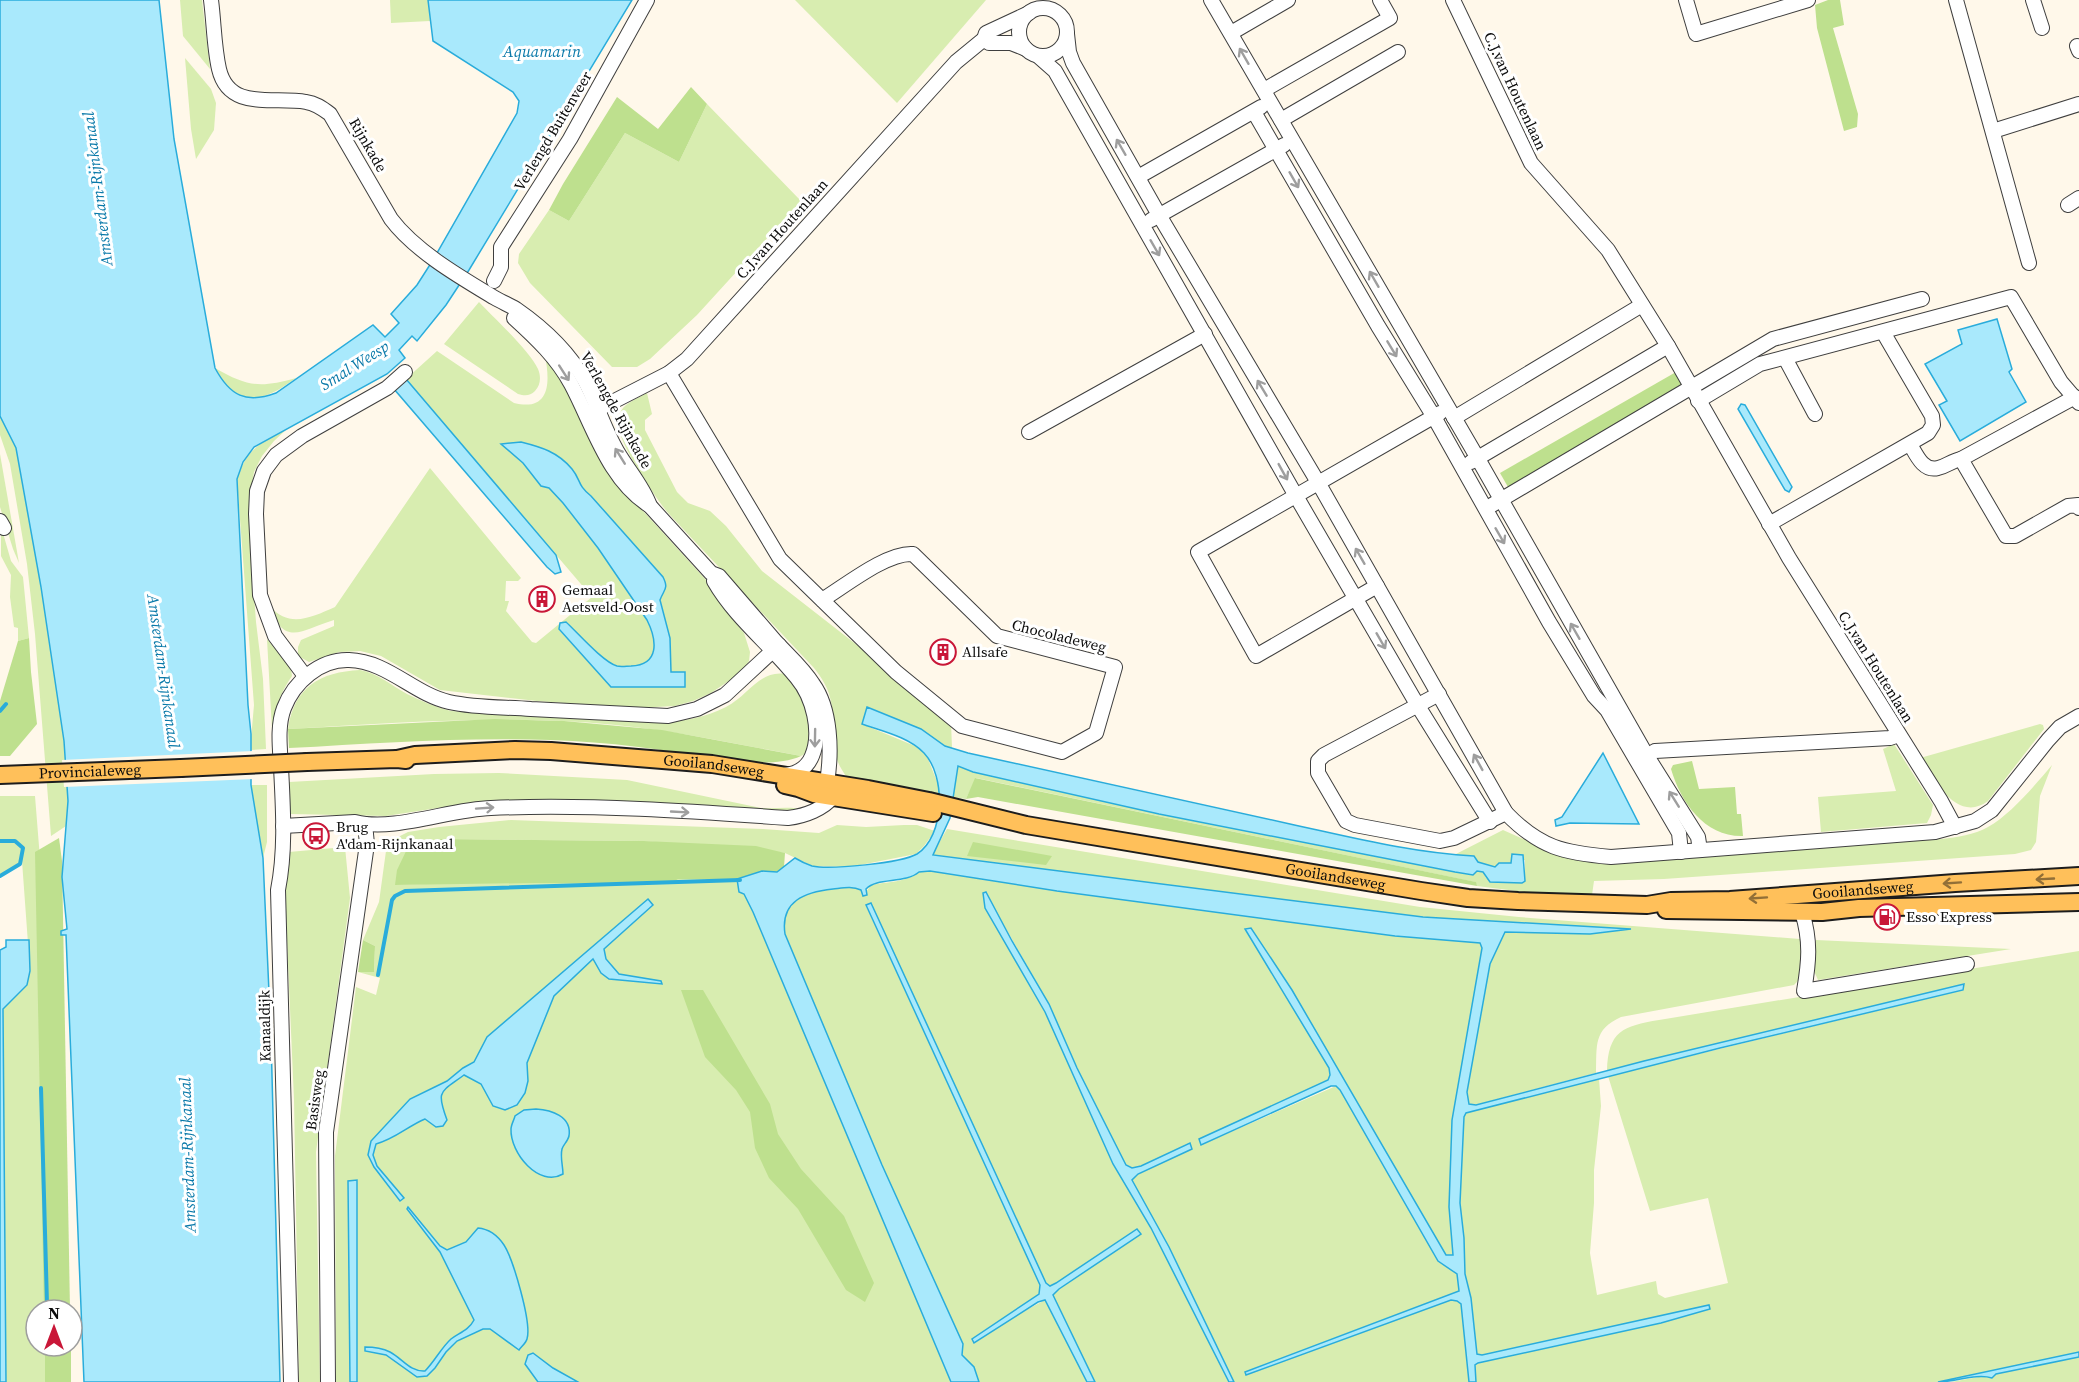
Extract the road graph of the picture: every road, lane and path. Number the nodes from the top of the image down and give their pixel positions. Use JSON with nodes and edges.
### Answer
{"nodes":[{"id":1,"x":212,"y":0,"type":"edge"},
{"id":2,"x":647,"y":0,"type":"edge"},
{"id":3,"x":1211,"y":0,"type":"edge"},
{"id":4,"x":1288,"y":0,"type":"edge"},
{"id":5,"x":1380,"y":0,"type":"edge"},
{"id":6,"x":1453,"y":0,"type":"edge"},
{"id":7,"x":1686,"y":0,"type":"edge"},
{"id":8,"x":1808,"y":0,"type":"edge"},
{"id":9,"x":1956,"y":0,"type":"edge"},
{"id":10,"x":2033,"y":0,"type":"edge"},
{"id":11,"x":1029,"y":13,"type":"junction"},
{"id":12,"x":2042,"y":28,"type":"dead end"},
{"id":13,"x":1231,"y":33,"type":"junction"},
{"id":14,"x":1067,"y":34,"type":"junction"},
{"id":15,"x":984,"y":39,"type":"junction"},
{"id":16,"x":1032,"y":52,"type":"junction"},
{"id":17,"x":1398,"y":52,"type":"dead end"},
{"id":18,"x":1267,"y":96,"type":"junction"},
{"id":19,"x":2079,"y":104,"type":"edge"},
{"id":20,"x":1254,"y":112,"type":"junction"},
{"id":21,"x":1281,"y":120,"type":"junction"},
{"id":22,"x":1994,"y":131,"type":"junction"},
{"id":23,"x":1293,"y":140,"type":"junction"},
{"id":24,"x":1276,"y":149,"type":"junction"},
{"id":25,"x":1138,"y":177,"type":"junction"},
{"id":26,"x":1160,"y":215,"type":"junction"},
{"id":27,"x":1142,"y":225,"type":"junction"},
{"id":28,"x":1361,"y":257,"type":"junction"},
{"id":29,"x":2029,"y":263,"type":"dead end"},
{"id":30,"x":1345,"y":267,"type":"junction"},
{"id":31,"x":494,"y":281,"type":"dead end"},
{"id":32,"x":496,"y":299,"type":"joint"},
{"id":33,"x":1922,"y":299,"type":"dead end"},
{"id":34,"x":1642,"y":305,"type":"junction"},
{"id":35,"x":1395,"y":316,"type":"junction"},
{"id":36,"x":1378,"y":326,"type":"junction"},
{"id":37,"x":1884,"y":332,"type":"junction"},
{"id":38,"x":1205,"y":334,"type":"junction"},
{"id":39,"x":1668,"y":346,"type":"junction"},
{"id":40,"x":1785,"y":358,"type":"junction"},
{"id":41,"x":1424,"y":367,"type":"junction"},
{"id":42,"x":405,"y":372,"type":"dead end"},
{"id":43,"x":669,"y":373,"type":"junction"},
{"id":44,"x":1408,"y":376,"type":"junction"},
{"id":45,"x":1690,"y":387,"type":"junction"},
{"id":46,"x":2077,"y":400,"type":"edge"},
{"id":47,"x":1698,"y":401,"type":"junction"},
{"id":48,"x":1451,"y":412,"type":"junction"},
{"id":49,"x":592,"y":413,"type":"junction"},
{"id":50,"x":1815,"y":414,"type":"dead end"},
{"id":51,"x":1434,"y":417,"type":"junction"},
{"id":52,"x":1029,"y":432,"type":"dead end"},
{"id":53,"x":1910,"y":444,"type":"junction"},
{"id":54,"x":1477,"y":457,"type":"junction"},
{"id":55,"x":1961,"y":459,"type":"junction"},
{"id":56,"x":1463,"y":469,"type":"junction"},
{"id":57,"x":1319,"y":484,"type":"junction"},
{"id":58,"x":1296,"y":496,"type":"junction"},
{"id":59,"x":1500,"y":501,"type":"junction"},
{"id":60,"x":2079,"y":507,"type":"edge"},
{"id":61,"x":1485,"y":509,"type":"junction"},
{"id":62,"x":1769,"y":524,"type":"junction"},
{"id":63,"x":1377,"y":586,"type":"junction"},
{"id":64,"x":1356,"y":598,"type":"junction"},
{"id":65,"x":822,"y":600,"type":"junction"},
{"id":66,"x":776,"y":649,"type":"junction"},
{"id":67,"x":305,"y":676,"type":"junction"},
{"id":68,"x":1439,"y":694,"type":"junction"},
{"id":69,"x":1418,"y":706,"type":"junction"},
{"id":70,"x":2079,"y":716,"type":"edge"},
{"id":71,"x":1895,"y":737,"type":"junction"},
{"id":72,"x":397,"y":759,"type":"junction"},
{"id":73,"x":1642,"y":759,"type":"junction"},
{"id":74,"x":181,"y":768,"type":"joint"},
{"id":75,"x":5,"y":775,"type":"edge"},
{"id":76,"x":782,"y":775,"type":"junction"},
{"id":77,"x":831,"y":789,"type":"junction"},
{"id":78,"x":1506,"y":813,"type":"junction"},
{"id":79,"x":1490,"y":822,"type":"junction"},
{"id":80,"x":365,"y":824,"type":"junction"},
{"id":81,"x":283,"y":826,"type":"junction"},
{"id":82,"x":1955,"y":827,"type":"junction"},
{"id":83,"x":1700,"y":850,"type":"junction"},
{"id":84,"x":1681,"y":852,"type":"junction"},
{"id":85,"x":2079,"y":876,"type":"edge"},
{"id":86,"x":2079,"y":902,"type":"edge"},
{"id":87,"x":1647,"y":905,"type":"junction"},
{"id":88,"x":1802,"y":912,"type":"junction"},
{"id":89,"x":1967,"y":964,"type":"dead end"},
{"id":90,"x":291,"y":1382,"type":"edge"},
{"id":91,"x":328,"y":1382,"type":"edge"}],
"edges":[{"from":1,"to":32,"type":"street","name":"Rijnkade"},
{"from":2,"to":31,"type":"street","name":"Verlengd Buitenveer"},
{"from":3,"to":13,"type":"street"},
{"from":4,"to":13,"type":"street"},
{"from":5,"to":18,"type":"street"},
{"from":6,"to":34,"type":"street","name":"C.J.van Houtenlaan"},
{"from":7,"to":8,"type":"street"},
{"from":9,"to":22,"type":"street"},
{"from":10,"to":12,"type":"street"},
{"from":11,"to":14,"type":"street"},
{"from":11,"to":15,"type":"street","name":"C.J.van Houtenlaan"},
{"from":11,"to":16,"type":"street"},
{"from":18,"to":13,"type":"street","one_way":true},
{"from":14,"to":16,"type":"street"},
{"from":25,"to":14,"type":"street","one_way":true},
{"from":15,"to":16,"type":"street"},
{"from":15,"to":43,"type":"street","name":"C.J.van Houtenlaan"},
{"from":16,"to":27,"type":"street"},
{"from":17,"to":21,"type":"street"},
{"from":18,"to":20,"type":"street"},
{"from":18,"to":21,"type":"street"},
{"from":19,"to":22,"type":"street"},
{"from":20,"to":24,"type":"street"},
{"from":20,"to":25,"type":"street"},
{"from":21,"to":23,"type":"street"},
{"from":22,"to":29,"type":"street"},
{"from":23,"to":24,"type":"street"},
{"from":23,"to":28,"type":"street"},
{"from":24,"to":26,"type":"street"},
{"from":24,"to":30,"type":"street","one_way":true},
{"from":25,"to":26,"type":"street"},
{"from":26,"to":27,"type":"street"},
{"from":57,"to":26,"type":"street","one_way":true},
{"from":27,"to":38,"type":"street","one_way":true},
{"from":28,"to":30,"type":"street"},
{"from":35,"to":28,"type":"street","one_way":true},
{"from":30,"to":36,"type":"street"},
{"from":32,"to":49,"type":"street","name":"Verlengde Rijnkade"},
{"from":33,"to":45,"type":"street"},
{"from":34,"to":39,"type":"street","name":"C.J.van Houtenlaan"},
{"from":34,"to":48,"type":"street"},
{"from":35,"to":36,"type":"street"},
{"from":35,"to":41,"type":"street"},
{"from":36,"to":44,"type":"street","one_way":true},
{"from":37,"to":40,"type":"street"},
{"from":37,"to":46,"type":"street"},
{"from":37,"to":53,"type":"street"},
{"from":38,"to":52,"type":"street"},
{"from":38,"to":58,"type":"street","one_way":true},
{"from":39,"to":45,"type":"street","name":"C.J.van Houtenlaan"},
{"from":39,"to":54,"type":"street"},
{"from":40,"to":47,"type":"street"},
{"from":40,"to":50,"type":"street"},
{"from":41,"to":44,"type":"street"},
{"from":41,"to":48,"type":"street"},
{"from":42,"to":67,"type":"street"},
{"from":43,"to":49,"type":"street","name":"C.J.van Houtenlaan"},
{"from":43,"to":65,"type":"street","name":"Chocoladeweg"},
{"from":44,"to":51,"type":"street"},
{"from":45,"to":47,"type":"street","name":"C.J.van Houtenlaan"},
{"from":45,"to":59,"type":"street"},
{"from":46,"to":55,"type":"street"},
{"from":47,"to":62,"type":"street","name":"C.J.van Houtenlaan"},
{"from":48,"to":51,"type":"street"},
{"from":48,"to":54,"type":"street"},
{"from":49,"to":66,"type":"street","name":"Verlengde Rijnkade"},
{"from":51,"to":56,"type":"street"},
{"from":51,"to":57,"type":"street"},
{"from":53,"to":55,"type":"street"},
{"from":53,"to":62,"type":"street"},
{"from":54,"to":56,"type":"street"},
{"from":54,"to":59,"type":"street"},
{"from":55,"to":60,"type":"street"},
{"from":56,"to":61,"type":"street"},
{"from":57,"to":58,"type":"street"},
{"from":63,"to":57,"type":"street","one_way":true},
{"from":58,"to":64,"type":"street"},
{"from":58,"to":64,"type":"street"},
{"from":59,"to":61,"type":"street"},
{"from":73,"to":59,"type":"street","one_way":true},
{"from":61,"to":73,"type":"street","one_way":true},
{"from":62,"to":71,"type":"street","name":"C.J.van Houtenlaan"},
{"from":63,"to":64,"type":"street"},
{"from":63,"to":68,"type":"street"},
{"from":64,"to":69,"type":"street","one_way":true},
{"from":65,"to":65,"type":"street","name":"Chocoladeweg"},
{"from":66,"to":67,"type":"street"},
{"from":66,"to":76,"type":"street","name":"Verlengde Rijnkade","one_way":true},
{"from":66,"to":77,"type":"street","name":"Verlengde Rijnkade"},
{"from":67,"to":81,"type":"street","name":"Kanaaldijk"},
{"from":68,"to":69,"type":"street"},
{"from":78,"to":68,"type":"street","one_way":true},
{"from":69,"to":79,"type":"street"},
{"from":69,"to":79,"type":"street"},
{"from":70,"to":82,"type":"street"},
{"from":71,"to":73,"type":"street","name":"C.J.van Houtenlaan"},
{"from":71,"to":82,"type":"street","name":"C.J.van Houtenlaan"},
{"from":72,"to":74,"type":"main road","name":"Gooilandseweg","bridge":true},
{"from":72,"to":76,"type":"main road","name":"Gooilandseweg"},
{"from":72,"to":77,"type":"main road","name":"Gooilandseweg"},
{"from":83,"to":73,"type":"street","one_way":true},
{"from":73,"to":84,"type":"street"},
{"from":74,"to":75,"type":"main road","name":"Provincialeweg"},
{"from":76,"to":77,"type":"main road","name":"Gooilandseweg"},
{"from":80,"to":77,"type":"street","one_way":true},
{"from":77,"to":87,"type":"main road","name":"Gooilandseweg"},
{"from":78,"to":79,"type":"street"},
{"from":78,"to":84,"type":"street"},
{"from":80,"to":81,"type":"street"},
{"from":80,"to":91,"type":"street","name":"Basisweg"},
{"from":81,"to":90,"type":"street","name":"Kanaaldijk"},
{"from":82,"to":83,"type":"street"},
{"from":83,"to":84,"type":"street"},
{"from":85,"to":87,"type":"main road","name":"Gooilandseweg","one_way":true},
{"from":86,"to":88,"type":"main road","name":"Gooilandseweg"},
{"from":87,"to":88,"type":"main road","name":"Gooilandseweg"},
{"from":88,"to":89,"type":"street","name":"Gooilandseweg"}]}
